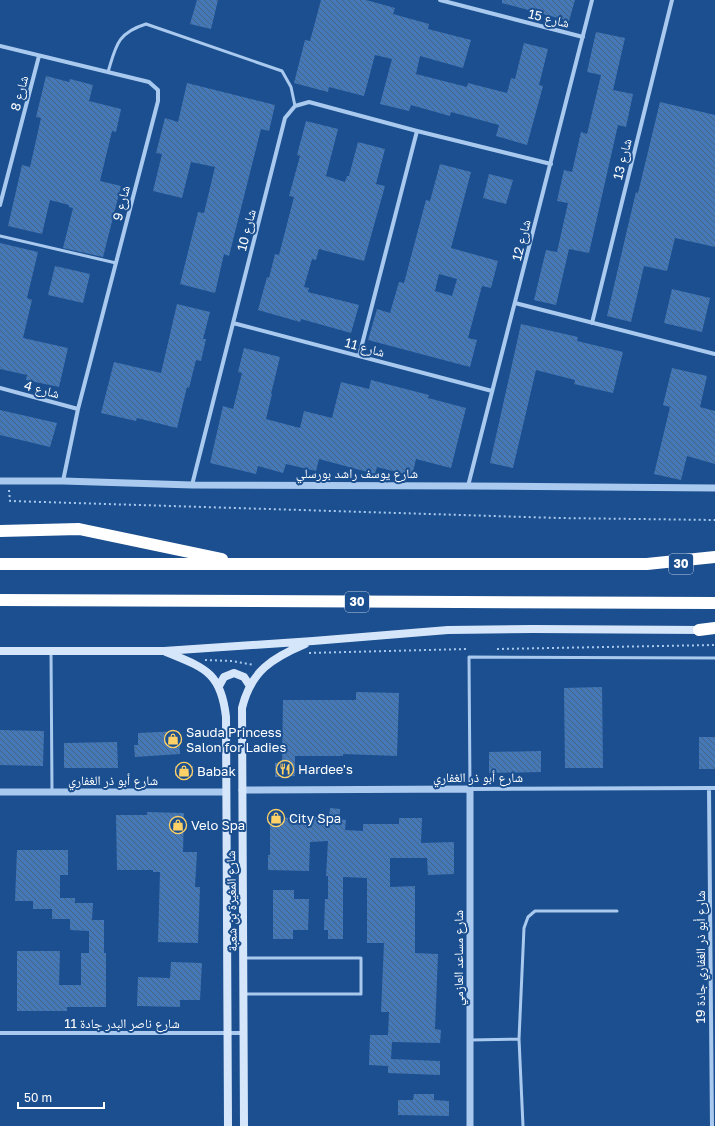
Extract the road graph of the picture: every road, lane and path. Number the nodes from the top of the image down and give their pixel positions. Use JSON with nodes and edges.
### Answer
{"nodes":[{"id":1,"x":440,"y":0,"type":"edge"},
{"id":2,"x":592,"y":0,"type":"edge"},
{"id":3,"x":672,"y":0,"type":"edge"},
{"id":4,"x":448,"y":1,"type":"edge"},
{"id":5,"x":583,"y":37,"type":"junction"},
{"id":6,"x":0,"y":46,"type":"edge"},
{"id":7,"x":39,"y":56,"type":"junction"},
{"id":8,"x":108,"y":72,"type":"junction"},
{"id":9,"x":295,"y":106,"type":"junction"},
{"id":10,"x":417,"y":131,"type":"junction"},
{"id":11,"x":551,"y":164,"type":"junction"},
{"id":12,"x":0,"y":205,"type":"edge"},
{"id":13,"x":0,"y":236,"type":"edge"},
{"id":14,"x":116,"y":263,"type":"junction"},
{"id":15,"x":515,"y":303,"type":"junction"},
{"id":16,"x":234,"y":323,"type":"junction"},
{"id":17,"x":592,"y":323,"type":"junction"},
{"id":18,"x":715,"y":354,"type":"edge"},
{"id":19,"x":360,"y":356,"type":"junction"},
{"id":20,"x":0,"y":388,"type":"edge"},
{"id":21,"x":492,"y":391,"type":"junction"},
{"id":22,"x":78,"y":409,"type":"junction"},
{"id":23,"x":4,"y":481,"type":"edge"},
{"id":24,"x":63,"y":481,"type":"junction"},
{"id":25,"x":192,"y":485,"type":"junction"},
{"id":26,"x":468,"y":486,"type":"junction"},
{"id":27,"x":715,"y":488,"type":"edge"},
{"id":28,"x":715,"y":520,"type":"edge"},
{"id":29,"x":0,"y":531,"type":"edge"},
{"id":30,"x":715,"y":557,"type":"edge"},
{"id":31,"x":0,"y":564,"type":"edge"},
{"id":32,"x":247,"y":564,"type":"junction"},
{"id":33,"x":647,"y":564,"type":"junction"},
{"id":34,"x":715,"y":565,"type":"edge"},
{"id":35,"x":0,"y":600,"type":"edge"},
{"id":36,"x":715,"y":603,"type":"edge"},
{"id":37,"x":715,"y":629,"type":"edge"},
{"id":38,"x":699,"y":630,"type":"joint"},
{"id":39,"x":313,"y":641,"type":"junction"},
{"id":40,"x":715,"y":645,"type":"edge"},
{"id":41,"x":470,"y":649,"type":"dead end"},
{"id":42,"x":493,"y":649,"type":"dead end"},
{"id":43,"x":0,"y":651,"type":"edge"},
{"id":44,"x":51,"y":651,"type":"junction"},
{"id":45,"x":164,"y":651,"type":"junction"},
{"id":46,"x":308,"y":653,"type":"dead end"},
{"id":47,"x":715,"y":658,"type":"edge"},
{"id":48,"x":187,"y":661,"type":"junction"},
{"id":49,"x":264,"y":667,"type":"junction"},
{"id":50,"x":219,"y":686,"type":"junction"},
{"id":51,"x":250,"y":686,"type":"junction"},
{"id":52,"x":709,"y":788,"type":"junction"},
{"id":53,"x":715,"y":788,"type":"edge"},
{"id":54,"x":242,"y":790,"type":"junction"},
{"id":55,"x":470,"y":790,"type":"junction"},
{"id":56,"x":0,"y":792,"type":"edge"},
{"id":57,"x":52,"y":792,"type":"junction"},
{"id":58,"x":226,"y":792,"type":"junction"},
{"id":59,"x":617,"y":911,"type":"dead end"},
{"id":60,"x":244,"y":958,"type":"junction"},
{"id":61,"x":244,"y":994,"type":"junction"},
{"id":62,"x":0,"y":1033,"type":"edge"},
{"id":63,"x":228,"y":1033,"type":"junction"},
{"id":64,"x":244,"y":1033,"type":"junction"},
{"id":65,"x":519,"y":1038,"type":"junction"},
{"id":66,"x":470,"y":1040,"type":"junction"},
{"id":67,"x":228,"y":1126,"type":"edge"},
{"id":68,"x":244,"y":1126,"type":"edge"},
{"id":69,"x":470,"y":1126,"type":"edge"},
{"id":70,"x":523,"y":1126,"type":"edge"},
{"id":71,"x":712,"y":1126,"type":"edge"}],
"edges":[{"from":1,"to":4,"type":"street","name":"شارع 15"},
{"from":2,"to":5,"type":"street","name":"شارع 12"},
{"from":3,"to":17,"type":"street","name":"شارع 13"},
{"from":4,"to":5,"type":"street","name":"شارع 15"},
{"from":5,"to":11,"type":"street","name":"شارع 12"},
{"from":6,"to":7,"type":"street","name":"شارع 9"},
{"from":7,"to":8,"type":"street","name":"شارع 9"},
{"from":7,"to":12,"type":"street","name":"شارع 8"},
{"from":8,"to":9,"type":"lane"},
{"from":8,"to":14,"type":"street","name":"شارع 9"},
{"from":9,"to":10,"type":"street"},
{"from":9,"to":16,"type":"street","name":"شارع 10"},
{"from":10,"to":11,"type":"street"},
{"from":10,"to":19,"type":"street"},
{"from":11,"to":15,"type":"street","name":"شارع 12"},
{"from":13,"to":14,"type":"lane"},
{"from":14,"to":22,"type":"street","name":"شارع 9"},
{"from":15,"to":17,"type":"street"},
{"from":15,"to":21,"type":"street","name":"شارع 12"},
{"from":16,"to":19,"type":"street","name":"شارع 11"},
{"from":16,"to":25,"type":"street","name":"شارع 10"},
{"from":17,"to":18,"type":"street"},
{"from":19,"to":21,"type":"street","name":"شارع 11"},
{"from":20,"to":22,"type":"street","name":"شارع 4"},
{"from":21,"to":26,"type":"street","name":"شارع 12"},
{"from":22,"to":24,"type":"street","name":"شارع 9"},
{"from":23,"to":24,"type":"street","name":"شارع يوسف راشد بورسلي"},
{"from":23,"to":28,"type":"path"},
{"from":24,"to":25,"type":"street","name":"شارع يوسف راشد بورسلي"},
{"from":25,"to":26,"type":"street","name":"شارع يوسف راشد بورسلي"},
{"from":26,"to":27,"type":"street","name":"شارع يوسف راشد بورسلي"},
{"from":29,"to":32,"type":"highway"},
{"from":30,"to":33,"type":"highway"},
{"from":31,"to":32,"type":"highway","number":"30"},
{"from":32,"to":33,"type":"highway","number":"30"},
{"from":33,"to":34,"type":"highway","number":"30"},
{"from":35,"to":36,"type":"highway","number":"30"},
{"from":37,"to":38,"type":"highway"},
{"from":38,"to":39,"type":"main road"},
{"from":39,"to":45,"type":"main road"},
{"from":39,"to":49,"type":"main road","name":"شارع المغيرة بن شعبة"},
{"from":40,"to":42,"type":"path"},
{"from":41,"to":46,"type":"path"},
{"from":43,"to":44,"type":"main road"},
{"from":44,"to":45,"type":"main road"},
{"from":44,"to":57,"type":"lane"},
{"from":45,"to":48,"type":"main road","name":"شارع المغيرة بن شعبة"},
{"from":47,"to":55,"type":"lane"},
{"from":48,"to":49,"type":"path"},
{"from":48,"to":50,"type":"main road","name":"شارع المغيرة بن شعبة"},
{"from":49,"to":51,"type":"main road","name":"شارع المغيرة بن شعبة"},
{"from":50,"to":51,"type":"main road"},
{"from":50,"to":58,"type":"main road","name":"شارع المغيرة بن شعبة"},
{"from":51,"to":54,"type":"main road","name":"شارع المغيرة بن شعبة"},
{"from":52,"to":53,"type":"street","name":"شارع أبو ذر الغفاري"},
{"from":52,"to":55,"type":"street","name":"شارع أبو ذر الغفاري"},
{"from":52,"to":71,"type":"street","name":"شارع أبو ذر الغفاري جادة 19"},
{"from":54,"to":55,"type":"street","name":"شارع أبو ذر الغفاري"},
{"from":54,"to":60,"type":"main road","name":"شارع المغيرة بن شعبة"},
{"from":55,"to":66,"type":"street","name":"شارع مساعد العازمي"},
{"from":56,"to":57,"type":"street","name":"شارع أبو ذر الغفاري"},
{"from":57,"to":58,"type":"street","name":"شارع أبو ذر الغفاري"},
{"from":58,"to":63,"type":"main road","name":"شارع المغيرة بن شعبة"},
{"from":59,"to":65,"type":"lane"},
{"from":60,"to":61,"type":"main road","name":"شارع المغيرة بن شعبة"},
{"from":60,"to":61,"type":"lane"},
{"from":61,"to":64,"type":"main road","name":"شارع المغيرة بن شعبة"},
{"from":62,"to":63,"type":"street","name":"شارع ناصر البدر جادة 11"},
{"from":63,"to":64,"type":"street","name":"شارع ناصر البدر جادة 11"},
{"from":63,"to":67,"type":"main road","name":"شارع المغيرة بن شعبة"},
{"from":64,"to":68,"type":"main road","name":"شارع المغيرة بن شعبة"},
{"from":65,"to":66,"type":"lane"},
{"from":65,"to":70,"type":"lane"},
{"from":66,"to":69,"type":"street","name":"شارع مساعد العازمي"}]}
